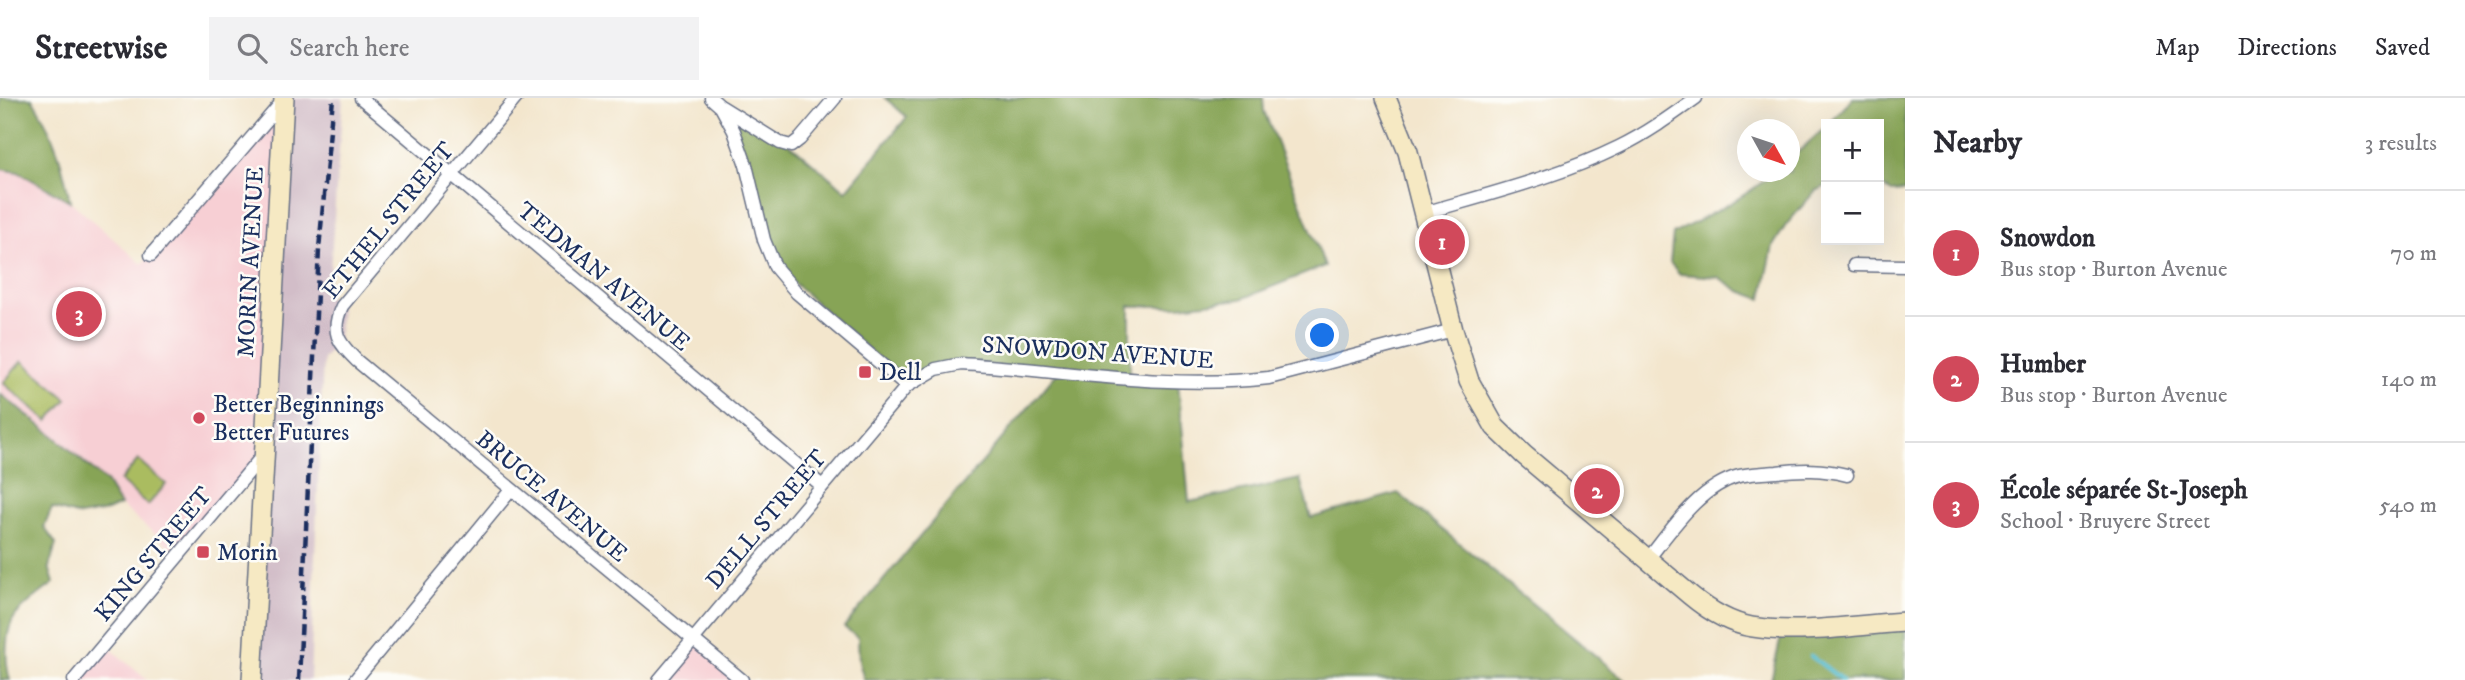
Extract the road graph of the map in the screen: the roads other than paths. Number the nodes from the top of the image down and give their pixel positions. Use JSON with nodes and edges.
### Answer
{"nodes":[{"id":1,"x":361,"y":98,"type":"edge"},
{"id":2,"x":516,"y":98,"type":"edge"},
{"id":3,"x":711,"y":98,"type":"edge"},
{"id":4,"x":835,"y":98,"type":"edge"},
{"id":5,"x":1386,"y":98,"type":"edge"},
{"id":6,"x":1696,"y":98,"type":"edge"},
{"id":7,"x":284,"y":99,"type":"edge"},
{"id":8,"x":721,"y":107,"type":"junction"},
{"id":9,"x":451,"y":174,"type":"junction"},
{"id":10,"x":1424,"y":213,"type":"junction"},
{"id":11,"x":151,"y":255,"type":"dead end"},
{"id":12,"x":1854,"y":265,"type":"dead end"},
{"id":13,"x":1905,"y":266,"type":"edge"},
{"id":14,"x":1453,"y":330,"type":"junction"},
{"id":15,"x":339,"y":341,"type":"joint"},
{"id":16,"x":907,"y":386,"type":"junction"},
{"id":17,"x":264,"y":454,"type":"junction"},
{"id":18,"x":1847,"y":475,"type":"dead end"},
{"id":19,"x":821,"y":485,"type":"junction"},
{"id":20,"x":511,"y":490,"type":"junction"},
{"id":21,"x":1648,"y":559,"type":"junction"},
{"id":22,"x":1905,"y":622,"type":"edge"},
{"id":23,"x":693,"y":639,"type":"junction"},
{"id":24,"x":74,"y":680,"type":"edge"},
{"id":25,"x":252,"y":680,"type":"edge"},
{"id":26,"x":355,"y":680,"type":"edge"},
{"id":27,"x":659,"y":680,"type":"edge"},
{"id":28,"x":742,"y":680,"type":"edge"}],
"edges":[{"from":1,"to":9,"type":"street","name":"TEDMAN AVENUE"},
{"from":2,"to":9,"type":"street","name":"ETHEL STREET"},
{"from":3,"to":8,"type":"street"},
{"from":4,"to":8,"type":"street"},
{"from":5,"to":10,"type":"street"},
{"from":6,"to":10,"type":"street"},
{"from":7,"to":11,"type":"street"},
{"from":7,"to":17,"type":"street","name":"MORIN AVENUE"},
{"from":8,"to":16,"type":"street"},
{"from":9,"to":15,"type":"street","name":"ETHEL STREET"},
{"from":9,"to":19,"type":"street","name":"TEDMAN AVENUE"},
{"from":10,"to":14,"type":"street"},
{"from":12,"to":13,"type":"street"},
{"from":14,"to":16,"type":"street","name":"SNOWDON AVENUE"},
{"from":14,"to":21,"type":"street"},
{"from":15,"to":20,"type":"street","name":"BRUCE AVENUE"},
{"from":16,"to":19,"type":"street","name":"DELL STREET"},
{"from":17,"to":24,"type":"street","name":"KING STREET"},
{"from":17,"to":25,"type":"street","name":"MORIN AVENUE"},
{"from":18,"to":21,"type":"street"},
{"from":19,"to":23,"type":"street","name":"DELL STREET"},
{"from":20,"to":23,"type":"street","name":"BRUCE AVENUE"},
{"from":20,"to":26,"type":"street"},
{"from":21,"to":22,"type":"street"},
{"from":23,"to":27,"type":"street","name":"DELL STREET"},
{"from":23,"to":28,"type":"street","name":"BRUCE AVENUE"}]}
